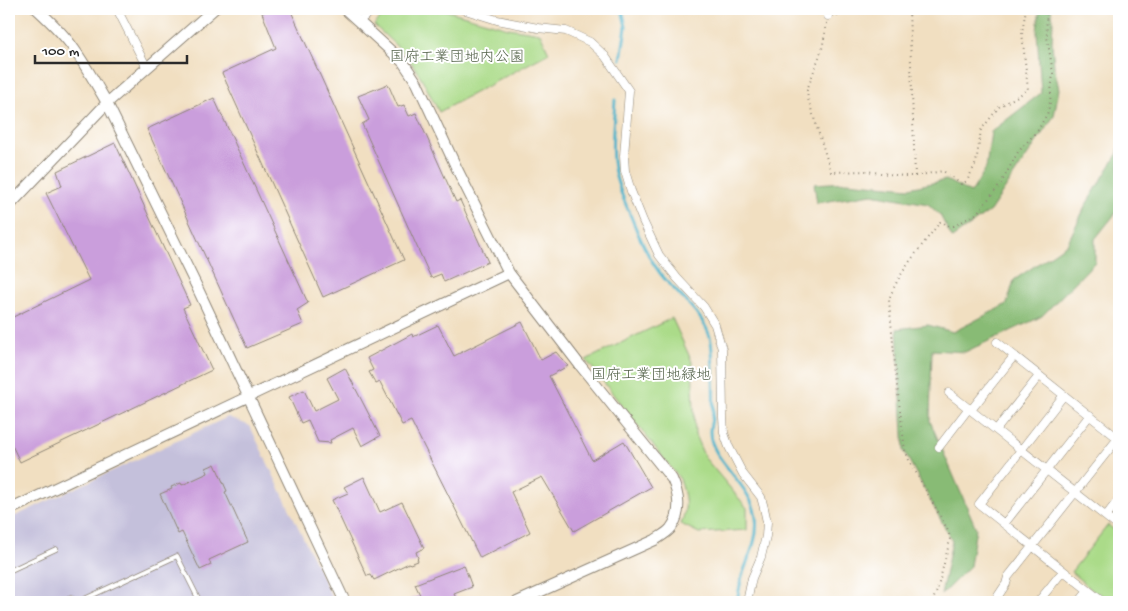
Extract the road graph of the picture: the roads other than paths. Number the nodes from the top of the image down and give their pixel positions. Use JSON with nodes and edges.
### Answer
{"nodes":[{"id":1,"x":37,"y":9,"type":"edge"},
{"id":2,"x":117,"y":9,"type":"edge"},
{"id":3,"x":214,"y":9,"type":"edge"},
{"id":4,"x":346,"y":9,"type":"edge"},
{"id":5,"x":374,"y":9,"type":"edge"},
{"id":6,"x":462,"y":9,"type":"edge"},
{"id":7,"x":359,"y":21,"type":"junction"},
{"id":8,"x":147,"y":68,"type":"junction"},
{"id":9,"x":107,"y":103,"type":"junction"},
{"id":10,"x":9,"y":206,"type":"edge"},
{"id":11,"x":509,"y":272,"type":"junction"},
{"id":12,"x":997,"y":342,"type":"dead end"},
{"id":13,"x":1014,"y":356,"type":"junction"},
{"id":14,"x":1039,"y":376,"type":"junction"},
{"id":15,"x":949,"y":393,"type":"dead end"},
{"id":16,"x":1064,"y":396,"type":"junction"},
{"id":17,"x":248,"y":397,"type":"junction"},
{"id":18,"x":970,"y":409,"type":"junction"},
{"id":19,"x":1090,"y":415,"type":"junction"},
{"id":20,"x":996,"y":430,"type":"junction"},
{"id":21,"x":1119,"y":438,"type":"edge"},
{"id":22,"x":939,"y":447,"type":"dead end"},
{"id":23,"x":1022,"y":450,"type":"junction"},
{"id":24,"x":1047,"y":470,"type":"junction"},
{"id":25,"x":1075,"y":492,"type":"junction"},
{"id":26,"x":1119,"y":499,"type":"edge"},
{"id":27,"x":9,"y":510,"type":"edge"},
{"id":28,"x":1106,"y":516,"type":"junction"},
{"id":29,"x":1004,"y":524,"type":"junction"},
{"id":30,"x":1119,"y":527,"type":"edge"},
{"id":31,"x":1032,"y":547,"type":"junction"},
{"id":32,"x":56,"y":549,"type":"dead end"},
{"id":33,"x":9,"y":571,"type":"edge"},
{"id":34,"x":1063,"y":571,"type":"junction"},
{"id":35,"x":1088,"y":591,"type":"junction"},
{"id":36,"x":59,"y":602,"type":"edge"},
{"id":37,"x":73,"y":602,"type":"edge"},
{"id":38,"x":78,"y":602,"type":"edge"},
{"id":39,"x":200,"y":602,"type":"edge"},
{"id":40,"x":344,"y":602,"type":"edge"},
{"id":41,"x":517,"y":602,"type":"edge"},
{"id":42,"x":747,"y":602,"type":"edge"},
{"id":43,"x":995,"y":602,"type":"edge"},
{"id":44,"x":1038,"y":602,"type":"edge"},
{"id":45,"x":1079,"y":602,"type":"edge"},
{"id":46,"x":1103,"y":602,"type":"edge"}],
"edges":[{"from":1,"to":9,"type":"street"},
{"from":2,"to":8,"type":"street"},
{"from":3,"to":8,"type":"street"},
{"from":4,"to":7,"type":"street"},
{"from":5,"to":7,"type":"street"},
{"from":6,"to":42,"type":"street"},
{"from":7,"to":11,"type":"street"},
{"from":8,"to":9,"type":"street"},
{"from":9,"to":10,"type":"street"},
{"from":9,"to":17,"type":"street"},
{"from":11,"to":17,"type":"street"},
{"from":11,"to":41,"type":"street"},
{"from":12,"to":13,"type":"street"},
{"from":13,"to":14,"type":"street"},
{"from":13,"to":18,"type":"street"},
{"from":14,"to":16,"type":"street"},
{"from":14,"to":20,"type":"street"},
{"from":15,"to":18,"type":"street"},
{"from":16,"to":19,"type":"street"},
{"from":16,"to":23,"type":"street"},
{"from":17,"to":27,"type":"street"},
{"from":17,"to":40,"type":"street"},
{"from":18,"to":20,"type":"street"},
{"from":18,"to":22,"type":"street"},
{"from":19,"to":21,"type":"street"},
{"from":19,"to":24,"type":"street"},
{"from":20,"to":23,"type":"street"},
{"from":21,"to":25,"type":"street"},
{"from":23,"to":24,"type":"street"},
{"from":23,"to":29,"type":"street"},
{"from":24,"to":25,"type":"street"},
{"from":24,"to":29,"type":"street"},
{"from":25,"to":28,"type":"street"},
{"from":25,"to":31,"type":"street"},
{"from":26,"to":28,"type":"street"},
{"from":28,"to":30,"type":"street"},
{"from":29,"to":31,"type":"street"},
{"from":31,"to":34,"type":"street"},
{"from":31,"to":43,"type":"street"},
{"from":32,"to":33,"type":"lane"},
{"from":34,"to":35,"type":"street"},
{"from":34,"to":44,"type":"street"},
{"from":35,"to":45,"type":"street"},
{"from":35,"to":46,"type":"street"},
{"from":36,"to":37,"type":"lane"},
{"from":38,"to":39,"type":"lane"}]}
